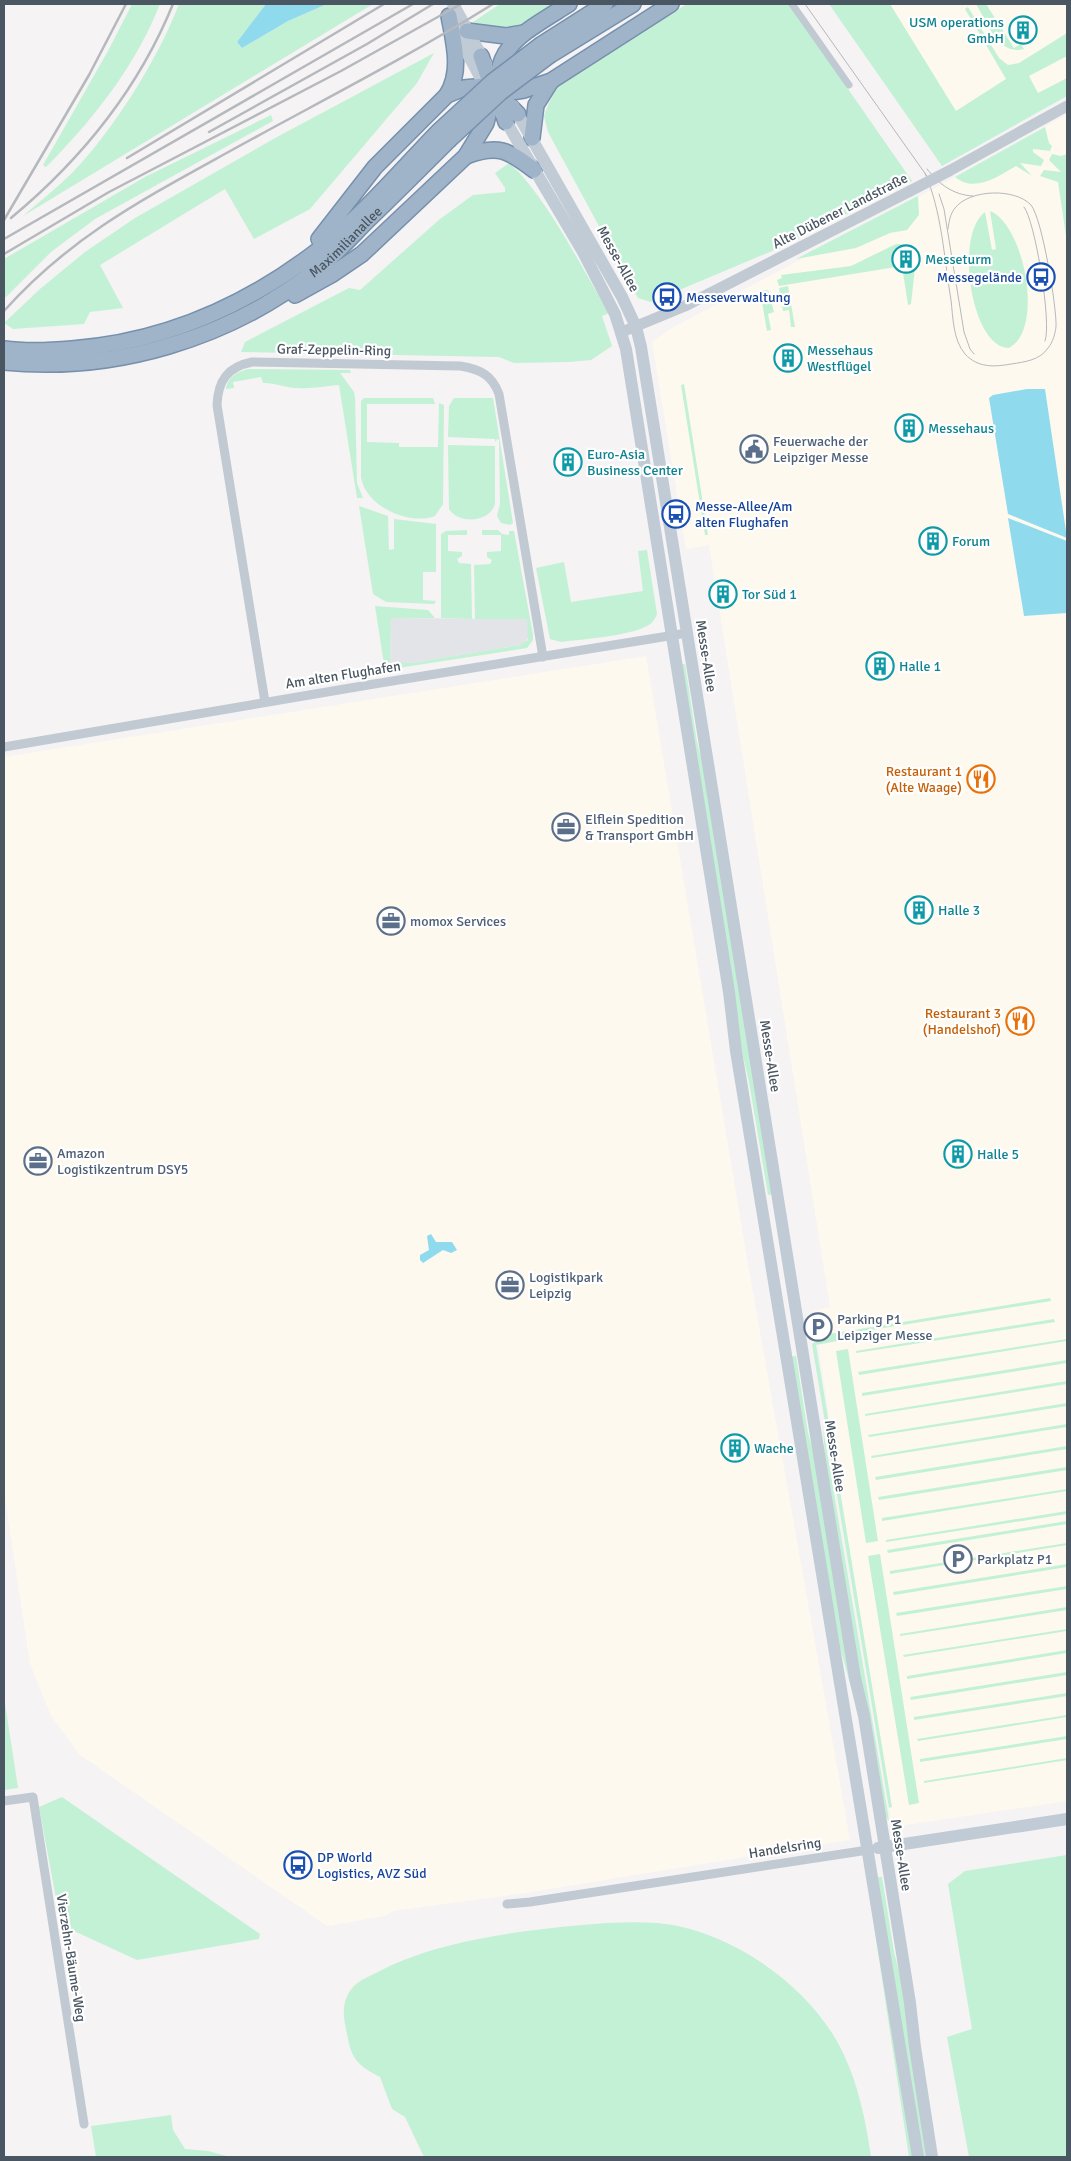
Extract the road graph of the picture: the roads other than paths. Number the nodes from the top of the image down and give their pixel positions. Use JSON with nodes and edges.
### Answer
{"nodes":[{"id":1,"x":568,"y":4,"type":"edge"},
{"id":2,"x":605,"y":4,"type":"edge"},
{"id":3,"x":633,"y":4,"type":"edge"},
{"id":4,"x":671,"y":4,"type":"edge"},
{"id":5,"x":792,"y":4,"type":"edge"},
{"id":6,"x":450,"y":8,"type":"edge"},
{"id":7,"x":467,"y":31,"type":"junction"},
{"id":8,"x":523,"y":33,"type":"junction"},
{"id":9,"x":546,"y":50,"type":"junction"},
{"id":10,"x":478,"y":61,"type":"junction"},
{"id":11,"x":551,"y":81,"type":"junction"},
{"id":12,"x":849,"y":85,"type":"dead end"},
{"id":13,"x":494,"y":89,"type":"junction"},
{"id":14,"x":447,"y":95,"type":"junction"},
{"id":15,"x":1067,"y":106,"type":"edge"},
{"id":16,"x":512,"y":118,"type":"junction"},
{"id":17,"x":444,"y":136,"type":"junction"},
{"id":18,"x":532,"y":138,"type":"junction"},
{"id":19,"x":466,"y":156,"type":"junction"},
{"id":20,"x":534,"y":170,"type":"junction"},
{"id":21,"x":297,"y":265,"type":"junction"},
{"id":22,"x":270,"y":303,"type":"junction"},
{"id":23,"x":636,"y":327,"type":"junction"},
{"id":24,"x":622,"y":332,"type":"junction"},
{"id":25,"x":4,"y":348,"type":"edge"},
{"id":26,"x":4,"y":362,"type":"edge"},
{"id":27,"x":687,"y":634,"type":"junction"},
{"id":28,"x":672,"y":636,"type":"junction"},
{"id":29,"x":543,"y":657,"type":"junction"},
{"id":30,"x":265,"y":702,"type":"junction"},
{"id":31,"x":4,"y":747,"type":"edge"},
{"id":32,"x":4,"y":1801,"type":"edge"},
{"id":33,"x":1067,"y":1819,"type":"edge"},
{"id":34,"x":885,"y":1847,"type":"junction"},
{"id":35,"x":868,"y":1850,"type":"junction"},
{"id":36,"x":507,"y":1904,"type":"dead end"},
{"id":37,"x":84,"y":2124,"type":"dead end"},
{"id":38,"x":918,"y":2157,"type":"edge"},
{"id":39,"x":932,"y":2157,"type":"edge"}],
"edges":[{"from":1,"to":8,"type":"highway"},
{"from":2,"to":9,"type":"highway","name":"Maximilianallee"},
{"from":3,"to":9,"type":"highway","name":"Maximilianallee"},
{"from":4,"to":11,"type":"highway"},
{"from":5,"to":12,"type":"street"},
{"from":6,"to":7,"type":"main road"},
{"from":6,"to":10,"type":"main road"},
{"from":6,"to":14,"type":"highway"},
{"from":7,"to":8,"type":"highway"},
{"from":7,"to":10,"type":"main road"},
{"from":8,"to":13,"type":"highway"},
{"from":9,"to":17,"type":"highway","name":"Maximilianallee","bridge":true},
{"from":10,"to":13,"type":"highway"},
{"from":11,"to":13,"type":"highway"},
{"from":11,"to":18,"type":"highway"},
{"from":13,"to":14,"type":"highway"},
{"from":13,"to":16,"type":"highway"},
{"from":13,"to":19,"type":"highway"},
{"from":14,"to":21,"type":"highway"},
{"from":15,"to":23,"type":"street","name":"Alte Dübener Landstraße","bridge":true},
{"from":16,"to":18,"type":"main road","name":"Messe-Allee"},
{"from":16,"to":20,"type":"main road","name":"Messe-Allee"},
{"from":17,"to":21,"type":"highway"},
{"from":17,"to":22,"type":"highway","name":"Maximilianallee"},
{"from":18,"to":23,"type":"main road","name":"Messe-Allee"},
{"from":19,"to":20,"type":"highway"},
{"from":19,"to":22,"type":"highway"},
{"from":20,"to":24,"type":"main road","name":"Messe-Allee"},
{"from":21,"to":25,"type":"highway"},
{"from":22,"to":26,"type":"highway","name":"Maximilianallee"},
{"from":23,"to":24,"type":"street","name":"Alte Dübener Landstraße"},
{"from":23,"to":27,"type":"main road","name":"Messe-Allee"},
{"from":24,"to":28,"type":"main road","name":"Messe-Allee"},
{"from":27,"to":28,"type":"street","name":"Am alten Flughafen"},
{"from":27,"to":34,"type":"main road","name":"Messe-Allee"},
{"from":28,"to":29,"type":"street","name":"Am alten Flughafen"},
{"from":28,"to":35,"type":"main road","name":"Messe-Allee"},
{"from":29,"to":30,"type":"street","name":"Am alten Flughafen"},
{"from":29,"to":30,"type":"street","name":"Graf-Zeppelin-Ring"},
{"from":30,"to":31,"type":"street","name":"Am alten Flughafen"},
{"from":32,"to":37,"type":"street","name":"Vierzehn-Bäume-Weg"},
{"from":33,"to":34,"type":"main road","name":"Handelsring"},
{"from":34,"to":35,"type":"main road","name":"Handelsring"},
{"from":34,"to":39,"type":"main road","name":"Messe-Allee"},
{"from":35,"to":36,"type":"street","name":"Handelsring"},
{"from":35,"to":38,"type":"main road","name":"Messe-Allee"}]}
